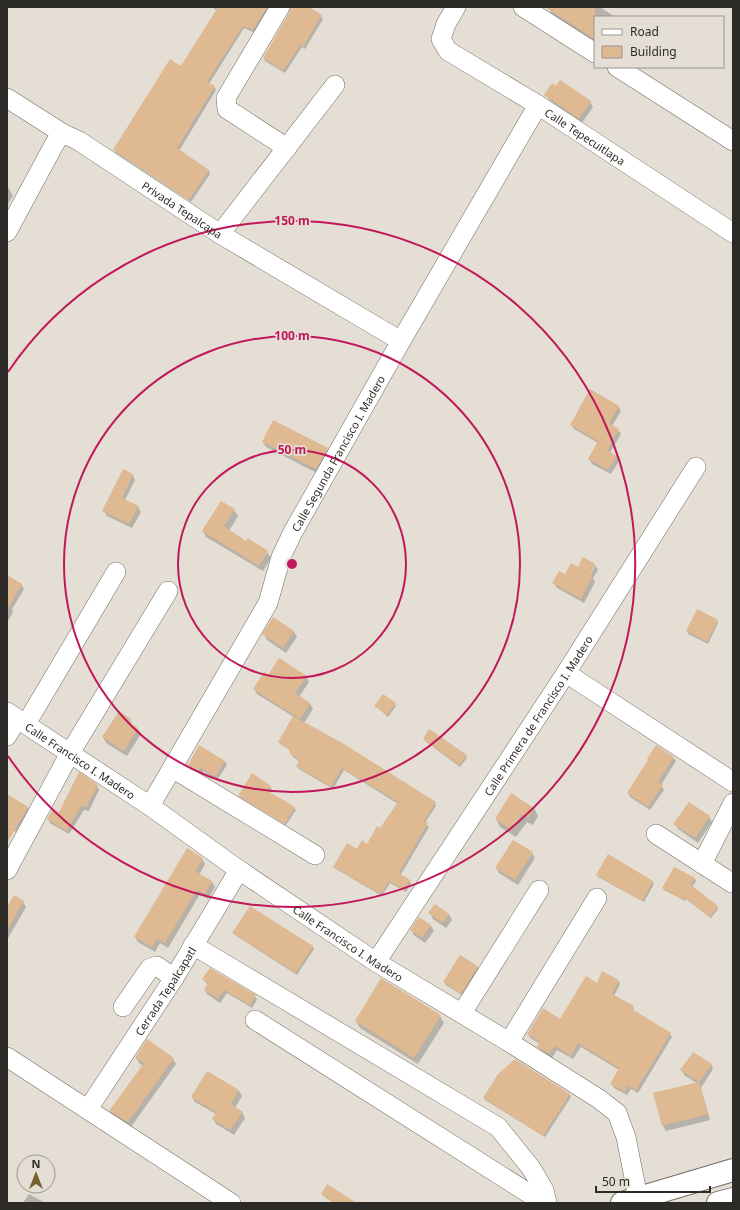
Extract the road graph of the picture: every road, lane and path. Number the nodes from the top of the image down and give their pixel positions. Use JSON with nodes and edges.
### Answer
{"nodes":[{"id":1,"x":280,"y":7,"type":"edge"},
{"id":2,"x":456,"y":7,"type":"edge"},
{"id":3,"x":523,"y":7,"type":"edge"},
{"id":4,"x":594,"y":52,"type":"edge"},
{"id":5,"x":619,"y":68,"type":"edge"},
{"id":6,"x":335,"y":85,"type":"dead end"},
{"id":7,"x":7,"y":98,"type":"edge"},
{"id":8,"x":538,"y":105,"type":"junction"},
{"id":9,"x":62,"y":133,"type":"junction"},
{"id":10,"x":733,"y":141,"type":"edge"},
{"id":11,"x":287,"y":148,"type":"junction"},
{"id":12,"x":7,"y":232,"type":"edge"},
{"id":13,"x":733,"y":233,"type":"edge"},
{"id":14,"x":220,"y":234,"type":"junction"},
{"id":15,"x":401,"y":341,"type":"junction"},
{"id":16,"x":696,"y":467,"type":"dead end"},
{"id":17,"x":116,"y":572,"type":"dead end"},
{"id":18,"x":168,"y":591,"type":"dead end"},
{"id":19,"x":566,"y":673,"type":"junction"},
{"id":20,"x":17,"y":719,"type":"edge"},
{"id":21,"x":7,"y":736,"type":"edge"},
{"id":22,"x":70,"y":753,"type":"junction"},
{"id":23,"x":172,"y":768,"type":"junction"},
{"id":24,"x":733,"y":782,"type":"edge"},
{"id":25,"x":733,"y":803,"type":"edge"},
{"id":26,"x":150,"y":806,"type":"junction"},
{"id":27,"x":656,"y":834,"type":"dead end"},
{"id":28,"x":316,"y":855,"type":"dead end"},
{"id":29,"x":702,"y":864,"type":"junction"},
{"id":30,"x":7,"y":870,"type":"edge"},
{"id":31,"x":239,"y":870,"type":"junction"},
{"id":32,"x":732,"y":883,"type":"edge"},
{"id":33,"x":539,"y":890,"type":"dead end"},
{"id":34,"x":597,"y":898,"type":"dead end"},
{"id":35,"x":193,"y":945,"type":"junction"},
{"id":36,"x":376,"y":962,"type":"junction"},
{"id":37,"x":174,"y":978,"type":"junction"},
{"id":38,"x":123,"y":1007,"type":"dead end"},
{"id":39,"x":462,"y":1013,"type":"junction"},
{"id":40,"x":255,"y":1020,"type":"dead end"},
{"id":41,"x":510,"y":1042,"type":"junction"},
{"id":42,"x":7,"y":1057,"type":"edge"},
{"id":43,"x":88,"y":1109,"type":"junction"},
{"id":44,"x":733,"y":1170,"type":"edge"},
{"id":45,"x":733,"y":1199,"type":"edge"},
{"id":46,"x":633,"y":1201,"type":"edge"},
{"id":47,"x":231,"y":1203,"type":"edge"},
{"id":48,"x":544,"y":1203,"type":"edge"},
{"id":49,"x":547,"y":1203,"type":"edge"},
{"id":50,"x":718,"y":1203,"type":"edge"}],
"edges":[{"from":1,"to":11,"type":"street"},
{"from":2,"to":8,"type":"street","name":"Calle Tepecuitlapa"},
{"from":3,"to":4,"type":"street"},
{"from":5,"to":10,"type":"street"},
{"from":6,"to":11,"type":"street"},
{"from":7,"to":9,"type":"street","name":"Privada Tepalcapa"},
{"from":8,"to":13,"type":"street","name":"Calle Tepecuitlapa"},
{"from":8,"to":15,"type":"street","name":"Calle Segunda Francisco I. Madero"},
{"from":9,"to":12,"type":"street"},
{"from":9,"to":14,"type":"street","name":"Privada Tepalcapa"},
{"from":11,"to":14,"type":"street"},
{"from":14,"to":15,"type":"street","name":"Privada Tepalcapa"},
{"from":15,"to":23,"type":"street","name":"Calle Segunda Francisco I. Madero"},
{"from":16,"to":19,"type":"street","name":"Calle Primera de Francisco I. Madero"},
{"from":17,"to":20,"type":"street"},
{"from":18,"to":22,"type":"street"},
{"from":19,"to":24,"type":"street"},
{"from":19,"to":36,"type":"street","name":"Calle Primera de Francisco I. Madero"},
{"from":20,"to":21,"type":"street"},
{"from":20,"to":22,"type":"street","name":"Calle Francisco I. Madero"},
{"from":22,"to":26,"type":"street","name":"Calle Francisco I. Madero"},
{"from":22,"to":30,"type":"street"},
{"from":23,"to":26,"type":"street","name":"Calle Segunda Francisco I. Madero"},
{"from":23,"to":28,"type":"street"},
{"from":25,"to":29,"type":"street"},
{"from":26,"to":31,"type":"street","name":"Calle Francisco I. Madero"},
{"from":27,"to":29,"type":"street"},
{"from":29,"to":32,"type":"street"},
{"from":31,"to":35,"type":"street","name":"Cerrada Tepalcapatl"},
{"from":31,"to":36,"type":"street","name":"Calle Francisco I. Madero"},
{"from":33,"to":39,"type":"street"},
{"from":34,"to":41,"type":"street"},
{"from":35,"to":37,"type":"street","name":"Cerrada Tepalcapatl"},
{"from":35,"to":49,"type":"street"},
{"from":36,"to":39,"type":"street","name":"Calle Francisco I. Madero"},
{"from":37,"to":38,"type":"street"},
{"from":37,"to":43,"type":"street","name":"Cerrada Tepalcapatl"},
{"from":39,"to":41,"type":"street","name":"Calle Francisco I. Madero"},
{"from":40,"to":48,"type":"street"},
{"from":41,"to":46,"type":"street","name":"Calle Francisco I. Madero"},
{"from":42,"to":43,"type":"street"},
{"from":43,"to":47,"type":"street"},
{"from":44,"to":46,"type":"main road"},
{"from":45,"to":50,"type":"main road"}]}
